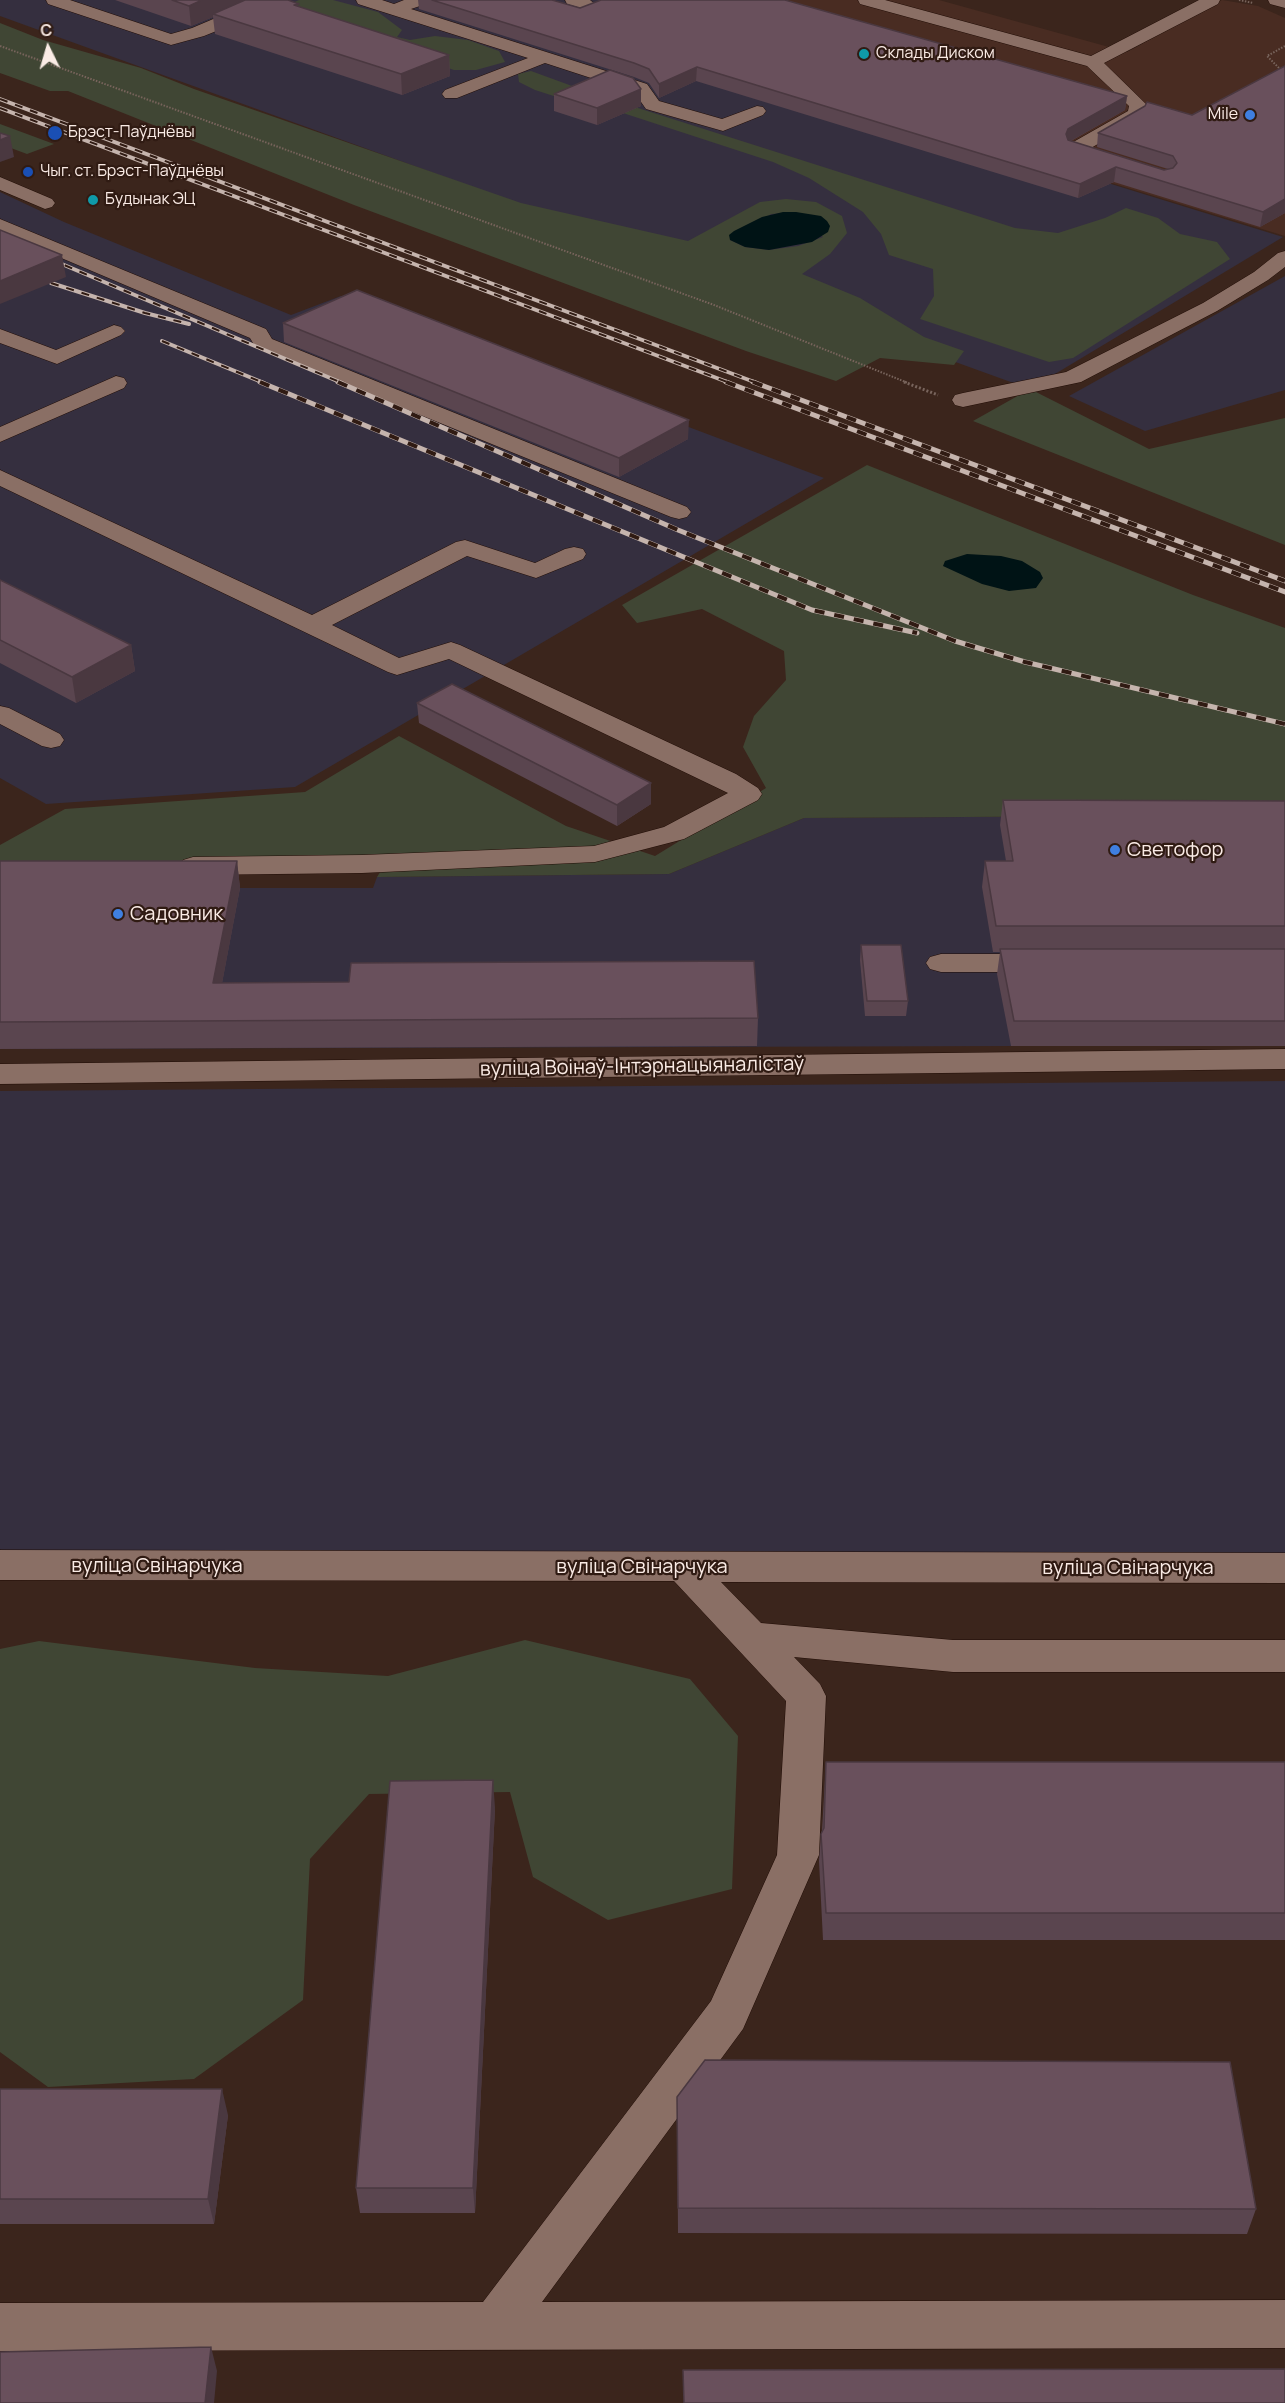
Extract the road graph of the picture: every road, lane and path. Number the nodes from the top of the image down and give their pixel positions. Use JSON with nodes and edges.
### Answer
{"nodes":[{"id":1,"x":54,"y":0,"type":"edge"},
{"id":2,"x":269,"y":0,"type":"edge"},
{"id":3,"x":364,"y":0,"type":"edge"},
{"id":4,"x":418,"y":0,"type":"edge"},
{"id":5,"x":866,"y":0,"type":"edge"},
{"id":6,"x":1212,"y":0,"type":"edge"},
{"id":7,"x":1276,"y":0,"type":"edge"},
{"id":8,"x":1285,"y":3,"type":"edge"},
{"id":9,"x":394,"y":9,"type":"junction"},
{"id":10,"x":0,"y":46,"type":"edge"},
{"id":11,"x":1285,"y":46,"type":"edge"},
{"id":12,"x":545,"y":57,"type":"junction"},
{"id":13,"x":1093,"y":62,"type":"junction"},
{"id":14,"x":1285,"y":74,"type":"edge"},
{"id":15,"x":451,"y":94,"type":"dead end"},
{"id":16,"x":757,"y":111,"type":"dead end"},
{"id":17,"x":1130,"y":166,"type":"edge"},
{"id":18,"x":0,"y":183,"type":"edge"},
{"id":19,"x":45,"y":203,"type":"dead end"},
{"id":20,"x":0,"y":225,"type":"edge"},
{"id":21,"x":1285,"y":257,"type":"edge"},
{"id":22,"x":114,"y":331,"type":"dead end"},
{"id":23,"x":0,"y":335,"type":"edge"},
{"id":24,"x":116,"y":383,"type":"dead end"},
{"id":25,"x":963,"y":400,"type":"joint"},
{"id":26,"x":0,"y":435,"type":"edge"},
{"id":27,"x":0,"y":477,"type":"edge"},
{"id":28,"x":679,"y":512,"type":"dead end"},
{"id":29,"x":574,"y":554,"type":"dead end"},
{"id":30,"x":312,"y":625,"type":"junction"},
{"id":31,"x":0,"y":714,"type":"edge"},
{"id":32,"x":51,"y":740,"type":"dead end"},
{"id":33,"x":164,"y":866,"type":"edge"},
{"id":34,"x":941,"y":963,"type":"dead end"},
{"id":35,"x":1071,"y":963,"type":"edge"},
{"id":36,"x":1285,"y":1059,"type":"edge"},
{"id":37,"x":0,"y":1074,"type":"edge"},
{"id":38,"x":0,"y":1565,"type":"edge"},
{"id":39,"x":684,"y":1567,"type":"junction"},
{"id":40,"x":1285,"y":1568,"type":"edge"},
{"id":41,"x":752,"y":1638,"type":"junction"},
{"id":42,"x":1285,"y":1656,"type":"edge"},
{"id":43,"x":1285,"y":2324,"type":"edge"},
{"id":44,"x":494,"y":2326,"type":"junction"},
{"id":45,"x":0,"y":2327,"type":"edge"}],
"edges":[{"from":1,"to":2,"type":"street"},
{"from":3,"to":9,"type":"street"},
{"from":4,"to":9,"type":"street"},
{"from":5,"to":13,"type":"street"},
{"from":6,"to":13,"type":"street"},
{"from":7,"to":8,"type":"street"},
{"from":9,"to":12,"type":"street"},
{"from":10,"to":25,"type":"path"},
{"from":11,"to":14,"type":"path"},
{"from":12,"to":15,"type":"street"},
{"from":12,"to":16,"type":"street"},
{"from":13,"to":17,"type":"street"},
{"from":18,"to":19,"type":"street"},
{"from":20,"to":28,"type":"street"},
{"from":21,"to":25,"type":"street"},
{"from":22,"to":23,"type":"street"},
{"from":24,"to":26,"type":"street"},
{"from":27,"to":30,"type":"street"},
{"from":29,"to":30,"type":"street"},
{"from":30,"to":33,"type":"street"},
{"from":31,"to":32,"type":"street"},
{"from":34,"to":35,"type":"street"},
{"from":36,"to":37,"type":"street","name":"вуліца Воінаў-Інтэрнацыяналістаў"},
{"from":38,"to":39,"type":"street","name":"вуліца Свінарчука"},
{"from":39,"to":40,"type":"street","name":"вуліца Свінарчука"},
{"from":39,"to":41,"type":"street"},
{"from":41,"to":42,"type":"street"},
{"from":41,"to":44,"type":"street"},
{"from":43,"to":44,"type":"street"},
{"from":44,"to":45,"type":"street"}]}
